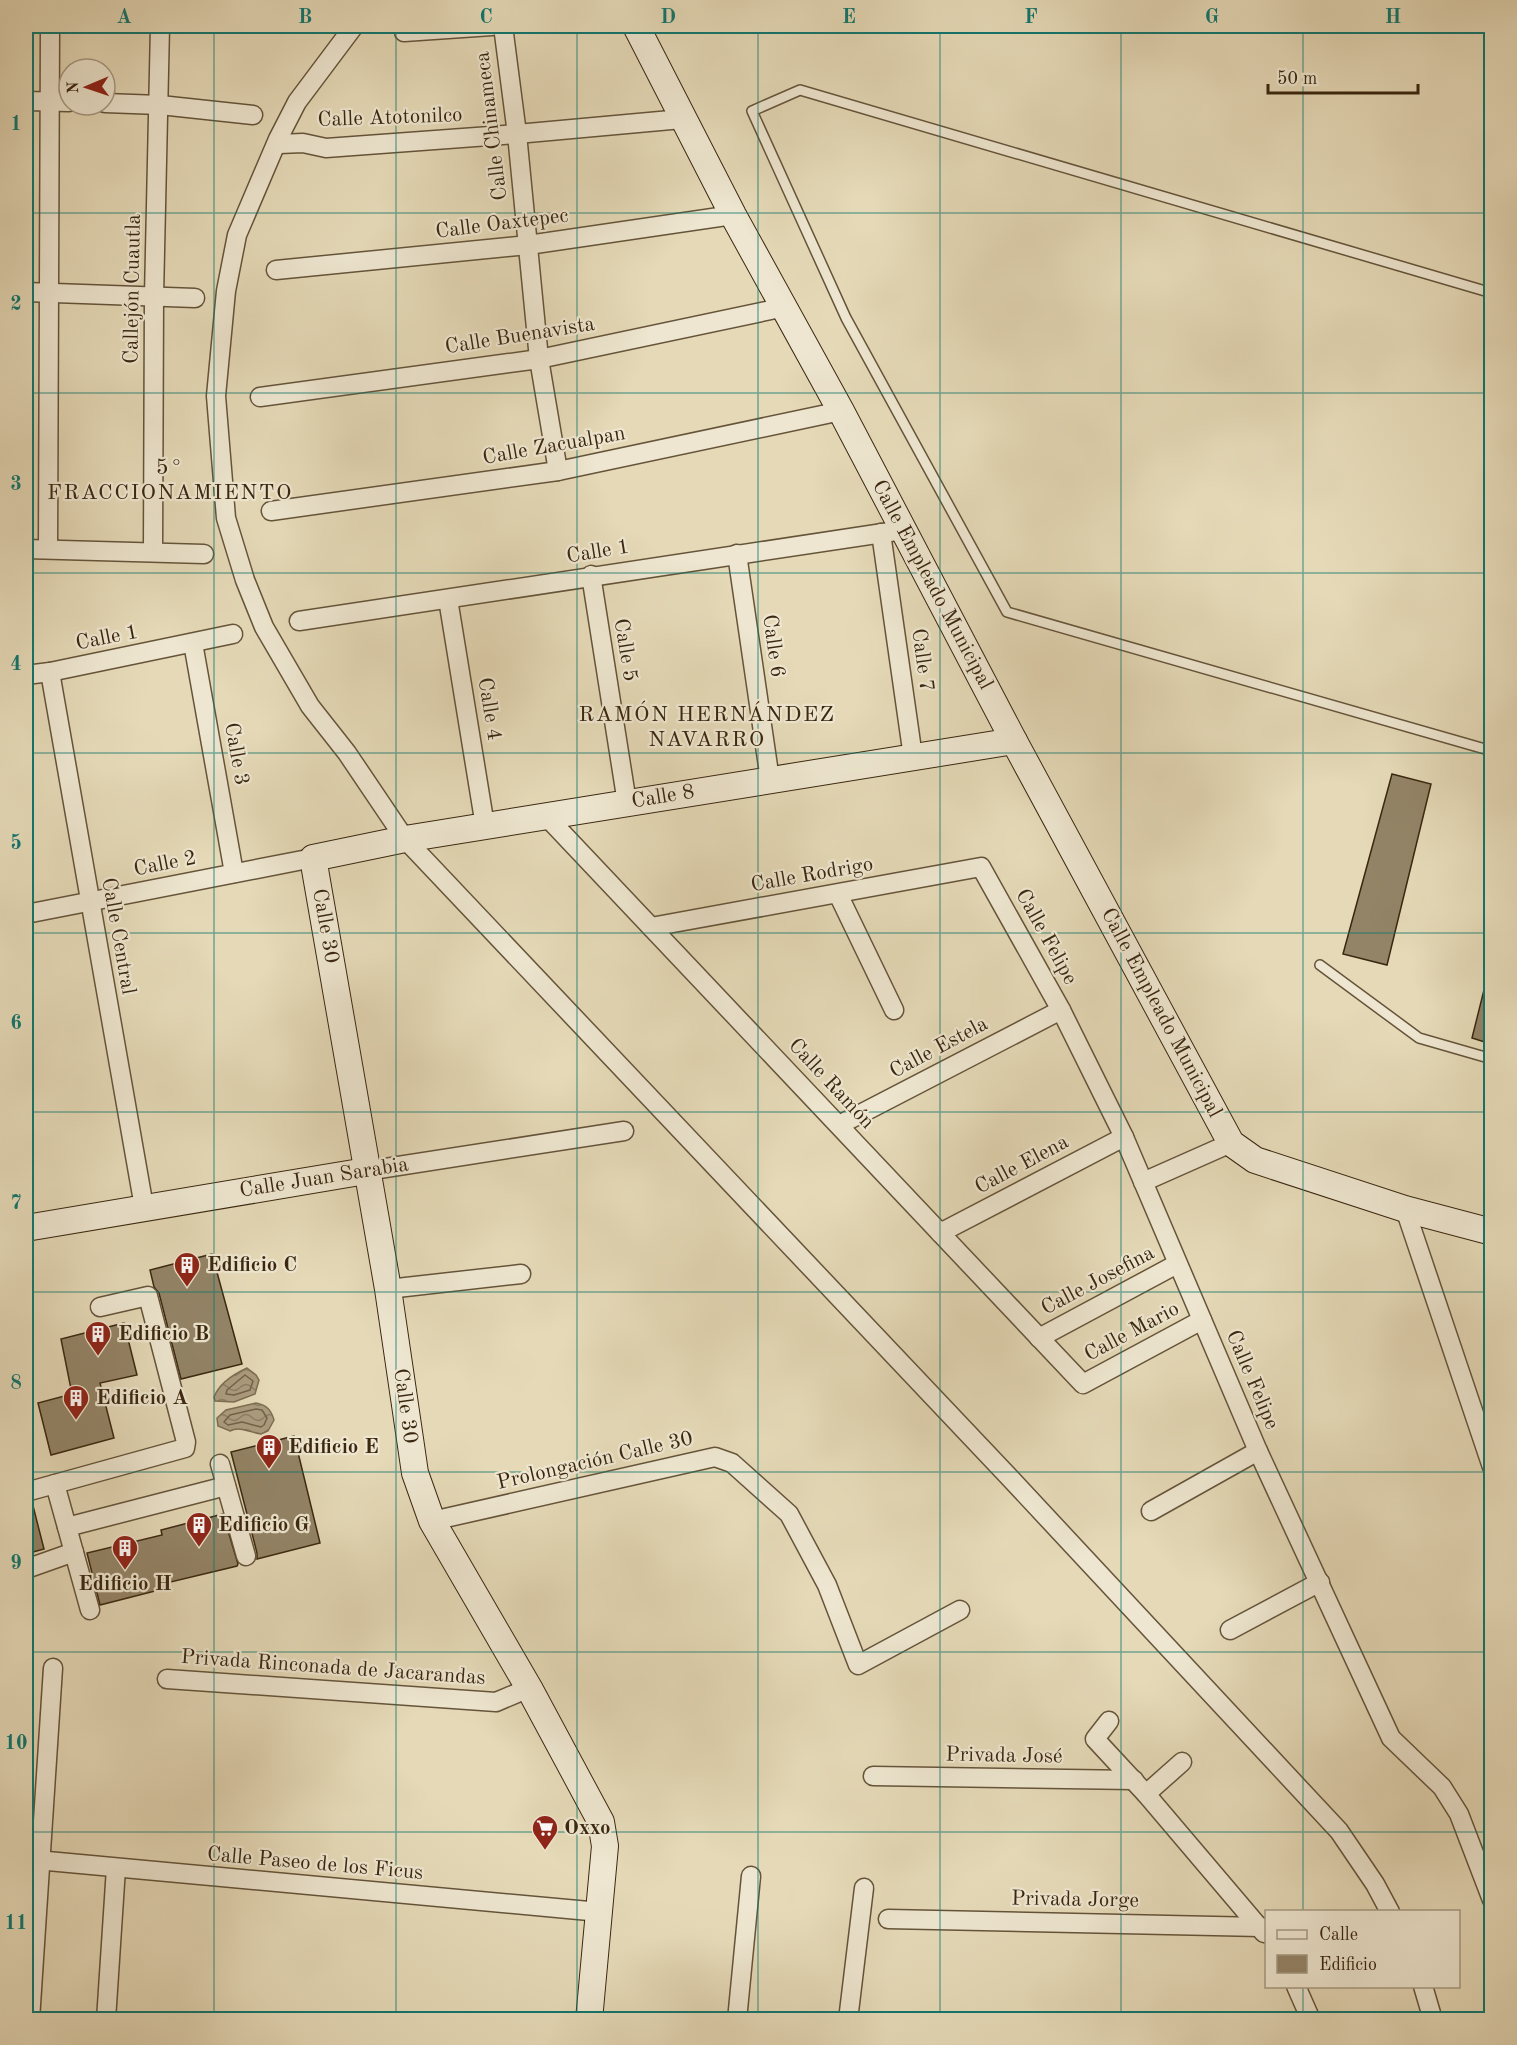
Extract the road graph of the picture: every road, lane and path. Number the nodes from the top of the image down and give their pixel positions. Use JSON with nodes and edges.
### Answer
{"nodes":[{"id":1,"x":50,"y":26,"type":"edge"},
{"id":2,"x":160,"y":26,"type":"edge"},
{"id":3,"x":354,"y":26,"type":"edge"},
{"id":4,"x":492,"y":26,"type":"edge"},
{"id":5,"x":503,"y":26,"type":"edge"},
{"id":6,"x":636,"y":26,"type":"edge"},
{"id":7,"x":404,"y":32,"type":"dead end"},
{"id":8,"x":26,"y":101,"type":"edge"},
{"id":9,"x":50,"y":102,"type":"junction"},
{"id":10,"x":57,"y":102,"type":"edge"},
{"id":11,"x":117,"y":103,"type":"edge"},
{"id":12,"x":160,"y":105,"type":"junction"},
{"id":13,"x":253,"y":115,"type":"dead end"},
{"id":14,"x":682,"y":119,"type":"junction"},
{"id":15,"x":517,"y":134,"type":"junction"},
{"id":16,"x":279,"y":144,"type":"dead end"},
{"id":17,"x":733,"y":215,"type":"junction"},
{"id":18,"x":528,"y":245,"type":"junction"},
{"id":19,"x":276,"y":270,"type":"dead end"},
{"id":20,"x":26,"y":292,"type":"edge"},
{"id":21,"x":1491,"y":292,"type":"edge"},
{"id":22,"x":49,"y":293,"type":"junction"},
{"id":23,"x":154,"y":296,"type":"junction"},
{"id":24,"x":195,"y":298,"type":"dead end"},
{"id":25,"x":785,"y":308,"type":"junction"},
{"id":26,"x":539,"y":359,"type":"junction"},
{"id":27,"x":260,"y":397,"type":"dead end"},
{"id":28,"x":842,"y":411,"type":"junction"},
{"id":29,"x":558,"y":471,"type":"junction"},
{"id":30,"x":272,"y":511,"type":"dead end"},
{"id":31,"x":892,"y":531,"type":"junction"},
{"id":32,"x":26,"y":549,"type":"edge"},
{"id":33,"x":48,"y":549,"type":"junction"},
{"id":34,"x":153,"y":552,"type":"junction"},
{"id":35,"x":204,"y":554,"type":"dead end"},
{"id":36,"x":737,"y":554,"type":"junction"},
{"id":37,"x":591,"y":576,"type":"junction"},
{"id":38,"x":448,"y":599,"type":"junction"},
{"id":39,"x":299,"y":621,"type":"dead end"},
{"id":40,"x":233,"y":634,"type":"dead end"},
{"id":41,"x":193,"y":643,"type":"junction"},
{"id":42,"x":50,"y":672,"type":"junction"},
{"id":43,"x":26,"y":675,"type":"edge"},
{"id":44,"x":1014,"y":741,"type":"junction"},
{"id":45,"x":1491,"y":751,"type":"edge"},
{"id":46,"x":913,"y":757,"type":"junction"},
{"id":47,"x":770,"y":780,"type":"junction"},
{"id":48,"x":627,"y":803,"type":"junction"},
{"id":49,"x":546,"y":816,"type":"junction"},
{"id":50,"x":485,"y":826,"type":"junction"},
{"id":51,"x":405,"y":839,"type":"junction"},
{"id":52,"x":313,"y":858,"type":"junction"},
{"id":53,"x":981,"y":867,"type":"joint"},
{"id":54,"x":234,"y":873,"type":"junction"},
{"id":55,"x":838,"y":894,"type":"junction"},
{"id":56,"x":89,"y":902,"type":"junction"},
{"id":57,"x":26,"y":914,"type":"edge"},
{"id":58,"x":651,"y":927,"type":"junction"},
{"id":59,"x":1320,"y":965,"type":"dead end"},
{"id":60,"x":894,"y":1010,"type":"dead end"},
{"id":61,"x":1061,"y":1010,"type":"junction"},
{"id":62,"x":1491,"y":1059,"type":"edge"},
{"id":63,"x":839,"y":1125,"type":"junction"},
{"id":64,"x":624,"y":1131,"type":"dead end"},
{"id":65,"x":1124,"y":1137,"type":"junction"},
{"id":66,"x":1232,"y":1143,"type":"junction"},
{"id":67,"x":366,"y":1171,"type":"junction"},
{"id":68,"x":1143,"y":1182,"type":"junction"},
{"id":69,"x":144,"y":1207,"type":"junction"},
{"id":70,"x":1405,"y":1209,"type":"junction"},
{"id":71,"x":26,"y":1228,"type":"edge"},
{"id":72,"x":1491,"y":1232,"type":"edge"},
{"id":73,"x":940,"y":1233,"type":"junction"},
{"id":74,"x":1178,"y":1264,"type":"junction"},
{"id":75,"x":521,"y":1274,"type":"dead end"},
{"id":76,"x":388,"y":1289,"type":"junction"},
{"id":77,"x":100,"y":1307,"type":"dead end"},
{"id":78,"x":1202,"y":1320,"type":"junction"},
{"id":79,"x":1039,"y":1338,"type":"junction"},
{"id":80,"x":1083,"y":1384,"type":"joint"},
{"id":81,"x":1258,"y":1451,"type":"junction"},
{"id":82,"x":220,"y":1464,"type":"dead end"},
{"id":83,"x":1491,"y":1467,"type":"edge"},
{"id":84,"x":56,"y":1484,"type":"junction"},
{"id":85,"x":226,"y":1486,"type":"junction"},
{"id":86,"x":26,"y":1492,"type":"edge"},
{"id":87,"x":1151,"y":1511,"type":"dead end"},
{"id":88,"x":432,"y":1521,"type":"junction"},
{"id":89,"x":67,"y":1527,"type":"junction"},
{"id":90,"x":74,"y":1552,"type":"junction"},
{"id":91,"x":246,"y":1556,"type":"dead end"},
{"id":92,"x":26,"y":1569,"type":"edge"},
{"id":93,"x":1320,"y":1582,"type":"junction"},
{"id":94,"x":90,"y":1610,"type":"dead end"},
{"id":95,"x":960,"y":1610,"type":"dead end"},
{"id":96,"x":1230,"y":1630,"type":"dead end"},
{"id":97,"x":53,"y":1668,"type":"dead end"},
{"id":98,"x":167,"y":1679,"type":"dead end"},
{"id":99,"x":529,"y":1688,"type":"junction"},
{"id":100,"x":1109,"y":1721,"type":"dead end"},
{"id":101,"x":1182,"y":1762,"type":"dead end"},
{"id":102,"x":873,"y":1776,"type":"dead end"},
{"id":103,"x":1140,"y":1787,"type":"junction"},
{"id":104,"x":33,"y":1859,"type":"edge"},
{"id":105,"x":117,"y":1868,"type":"junction"},
{"id":106,"x":751,"y":1876,"type":"dead end"},
{"id":107,"x":864,"y":1888,"type":"dead end"},
{"id":108,"x":1491,"y":1900,"type":"edge"},
{"id":109,"x":1389,"y":1910,"type":"edge"},
{"id":110,"x":600,"y":1912,"type":"junction"},
{"id":111,"x":888,"y":1919,"type":"dead end"},
{"id":112,"x":1264,"y":1932,"type":"edge"},
{"id":113,"x":1297,"y":1988,"type":"edge"},
{"id":114,"x":1424,"y":1988,"type":"edge"},
{"id":115,"x":30,"y":2019,"type":"edge"},
{"id":116,"x":106,"y":2019,"type":"edge"},
{"id":117,"x":589,"y":2019,"type":"edge"},
{"id":118,"x":737,"y":2019,"type":"edge"},
{"id":119,"x":848,"y":2019,"type":"edge"},
{"id":120,"x":1311,"y":2019,"type":"edge"},
{"id":121,"x":1433,"y":2019,"type":"edge"}],
"edges":[{"from":1,"to":9,"type":"street"},
{"from":2,"to":12,"type":"street","name":"Callejón Cuautla"},
{"from":3,"to":51,"type":"street"},
{"from":4,"to":7,"type":"street"},
{"from":5,"to":15,"type":"street","name":"Calle Chinameca"},
{"from":6,"to":14,"type":"street","name":"Calle Empleado Municipal"},
{"from":8,"to":9,"type":"street"},
{"from":9,"to":10,"type":"street"},
{"from":9,"to":22,"type":"street"},
{"from":11,"to":12,"type":"street"},
{"from":12,"to":13,"type":"street"},
{"from":12,"to":23,"type":"street","name":"Callejón Cuautla"},
{"from":14,"to":15,"type":"street","name":"Calle Atotonilco"},
{"from":14,"to":17,"type":"street","name":"Calle Empleado Municipal"},
{"from":15,"to":16,"type":"street","name":"Calle Atotonilco"},
{"from":15,"to":18,"type":"street","name":"Calle Chinameca"},
{"from":17,"to":18,"type":"street","name":"Calle Oaxtepec"},
{"from":17,"to":25,"type":"street","name":"Calle Empleado Municipal"},
{"from":18,"to":19,"type":"street","name":"Calle Oaxtepec"},
{"from":18,"to":26,"type":"street","name":"Calle Chinameca"},
{"from":20,"to":22,"type":"street"},
{"from":21,"to":45,"type":"lane"},
{"from":22,"to":23,"type":"street"},
{"from":22,"to":33,"type":"street"},
{"from":23,"to":24,"type":"street"},
{"from":23,"to":34,"type":"street","name":"Callejón Cuautla"},
{"from":25,"to":26,"type":"street","name":"Calle Buenavista"},
{"from":25,"to":28,"type":"street","name":"Calle Empleado Municipal"},
{"from":26,"to":27,"type":"street","name":"Calle Buenavista"},
{"from":26,"to":29,"type":"street","name":"Calle Chinameca"},
{"from":28,"to":29,"type":"street","name":"Calle Zacualpan"},
{"from":28,"to":31,"type":"street","name":"Calle Empleado Municipal"},
{"from":29,"to":30,"type":"street","name":"Calle Zacualpan"},
{"from":31,"to":36,"type":"street","name":"Calle 1"},
{"from":31,"to":44,"type":"street","name":"Calle Empleado Municipal"},
{"from":31,"to":46,"type":"street","name":"Calle 7"},
{"from":32,"to":33,"type":"street"},
{"from":33,"to":34,"type":"street"},
{"from":34,"to":35,"type":"street"},
{"from":36,"to":37,"type":"street","name":"Calle 1"},
{"from":36,"to":47,"type":"street","name":"Calle 6"},
{"from":37,"to":38,"type":"street","name":"Calle 1"},
{"from":37,"to":48,"type":"street","name":"Calle 5"},
{"from":38,"to":39,"type":"street","name":"Calle 1"},
{"from":38,"to":50,"type":"street","name":"Calle 4"},
{"from":40,"to":41,"type":"street","name":"Calle 1"},
{"from":41,"to":42,"type":"street","name":"Calle 1"},
{"from":41,"to":54,"type":"street","name":"Calle 3"},
{"from":42,"to":43,"type":"street","name":"Calle 1"},
{"from":42,"to":56,"type":"street","name":"Calle Central"},
{"from":44,"to":46,"type":"street","name":"Calle 8"},
{"from":44,"to":66,"type":"street","name":"Calle Empleado Municipal"},
{"from":46,"to":47,"type":"street","name":"Calle 8"},
{"from":47,"to":48,"type":"street","name":"Calle 8"},
{"from":48,"to":49,"type":"street","name":"Calle 8"},
{"from":49,"to":50,"type":"street","name":"Calle 8"},
{"from":49,"to":58,"type":"street","name":"Calle Ramón"},
{"from":50,"to":51,"type":"street","name":"Calle 8"},
{"from":51,"to":52,"type":"street","name":"Calle 8"},
{"from":51,"to":109,"type":"street"},
{"from":52,"to":54,"type":"street","name":"Calle 2"},
{"from":52,"to":67,"type":"street","name":"Calle 30"},
{"from":53,"to":55,"type":"street","name":"Calle Rodrigo"},
{"from":53,"to":61,"type":"street","name":"Calle Felipe"},
{"from":54,"to":56,"type":"street","name":"Calle 2"},
{"from":55,"to":58,"type":"street","name":"Calle Rodrigo"},
{"from":55,"to":60,"type":"street"},
{"from":56,"to":57,"type":"street","name":"Calle 2"},
{"from":56,"to":69,"type":"street","name":"Calle Central"},
{"from":58,"to":63,"type":"street","name":"Calle Ramón"},
{"from":59,"to":62,"type":"lane"},
{"from":61,"to":63,"type":"street","name":"Calle Estela"},
{"from":61,"to":65,"type":"street","name":"Calle Felipe"},
{"from":63,"to":73,"type":"street","name":"Calle Ramón"},
{"from":64,"to":67,"type":"street","name":"Calle Juan Sarabia"},
{"from":65,"to":68,"type":"street","name":"Calle Felipe"},
{"from":65,"to":73,"type":"street","name":"Calle Elena"},
{"from":66,"to":68,"type":"street"},
{"from":66,"to":70,"type":"street"},
{"from":67,"to":69,"type":"street","name":"Calle Juan Sarabia"},
{"from":67,"to":76,"type":"street","name":"Calle 30"},
{"from":68,"to":74,"type":"street","name":"Calle Felipe"},
{"from":69,"to":71,"type":"street","name":"Calle Juan Sarabia"},
{"from":70,"to":72,"type":"street"},
{"from":70,"to":83,"type":"street"},
{"from":73,"to":79,"type":"street","name":"Calle Ramón"},
{"from":74,"to":78,"type":"street","name":"Calle Felipe"},
{"from":74,"to":79,"type":"street","name":"Calle Josefina"},
{"from":75,"to":76,"type":"street"},
{"from":76,"to":88,"type":"street","name":"Calle 30"},
{"from":77,"to":84,"type":"street"},
{"from":78,"to":80,"type":"street","name":"Calle Mario"},
{"from":78,"to":81,"type":"street","name":"Calle Felipe"},
{"from":79,"to":80,"type":"street","name":"Calle Ramón"},
{"from":81,"to":87,"type":"street"},
{"from":81,"to":93,"type":"street","name":"Calle Felipe"},
{"from":82,"to":85,"type":"street"},
{"from":84,"to":86,"type":"street"},
{"from":84,"to":89,"type":"street"},
{"from":85,"to":89,"type":"street"},
{"from":85,"to":91,"type":"street"},
{"from":88,"to":95,"type":"street","name":"Prolongación Calle 30"},
{"from":88,"to":99,"type":"street","name":"Calle 30"},
{"from":89,"to":90,"type":"street"},
{"from":90,"to":92,"type":"street"},
{"from":90,"to":94,"type":"street"},
{"from":93,"to":96,"type":"street"},
{"from":93,"to":108,"type":"street","name":"Calle Felipe"},
{"from":97,"to":104,"type":"street"},
{"from":98,"to":99,"type":"street","name":"Privada Rinconada de Jacarandas"},
{"from":99,"to":110,"type":"street","name":"Calle 30"},
{"from":100,"to":103,"type":"street"},
{"from":101,"to":103,"type":"street"},
{"from":102,"to":103,"type":"street","name":"Privada José"},
{"from":103,"to":112,"type":"street"},
{"from":104,"to":105,"type":"street","name":"Calle Paseo de los Ficus"},
{"from":104,"to":115,"type":"street"},
{"from":105,"to":110,"type":"street","name":"Calle Paseo de los Ficus"},
{"from":105,"to":116,"type":"street"},
{"from":106,"to":118,"type":"street"},
{"from":107,"to":119,"type":"street"},
{"from":110,"to":117,"type":"street","name":"Calle 30"},
{"from":111,"to":112,"type":"street","name":"Privada Jorge"},
{"from":113,"to":120,"type":"street"},
{"from":114,"to":121,"type":"street"}]}
